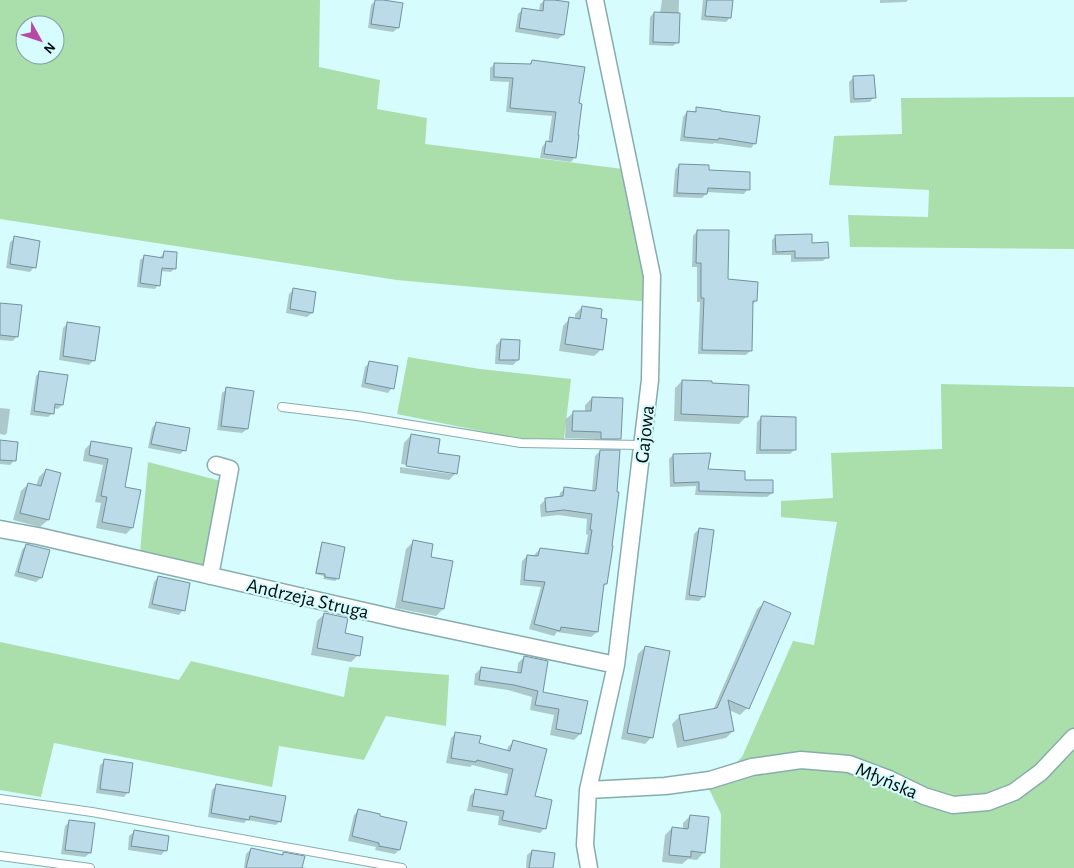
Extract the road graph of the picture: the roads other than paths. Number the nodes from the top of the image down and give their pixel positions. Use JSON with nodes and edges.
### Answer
{"nodes":[{"id":1,"x":595,"y":0,"type":"edge"},
{"id":2,"x":282,"y":406,"type":"dead end"},
{"id":3,"x":642,"y":445,"type":"junction"},
{"id":4,"x":216,"y":466,"type":"dead end"},
{"id":5,"x":0,"y":529,"type":"edge"},
{"id":6,"x":210,"y":576,"type":"junction"},
{"id":7,"x":616,"y":665,"type":"junction"},
{"id":8,"x":1074,"y":737,"type":"edge"},
{"id":9,"x":588,"y":790,"type":"junction"},
{"id":10,"x":0,"y":799,"type":"edge"},
{"id":11,"x":0,"y":856,"type":"edge"},
{"id":12,"x":90,"y":868,"type":"edge"},
{"id":13,"x":402,"y":868,"type":"edge"},
{"id":14,"x":589,"y":868,"type":"edge"}],
"edges":[{"from":1,"to":3,"type":"street","name":"Gajowa"},
{"from":2,"to":3,"type":"lane"},
{"from":3,"to":7,"type":"street","name":"Gajowa"},
{"from":4,"to":6,"type":"street"},
{"from":5,"to":6,"type":"street","name":"Andrzeja Struga"},
{"from":6,"to":7,"type":"street","name":"Andrzeja Struga"},
{"from":7,"to":9,"type":"street","name":"Gajowa"},
{"from":8,"to":9,"type":"street","name":"Młyńska"},
{"from":9,"to":14,"type":"street","name":"Gajowa"},
{"from":10,"to":13,"type":"lane"},
{"from":11,"to":12,"type":"lane"}]}
